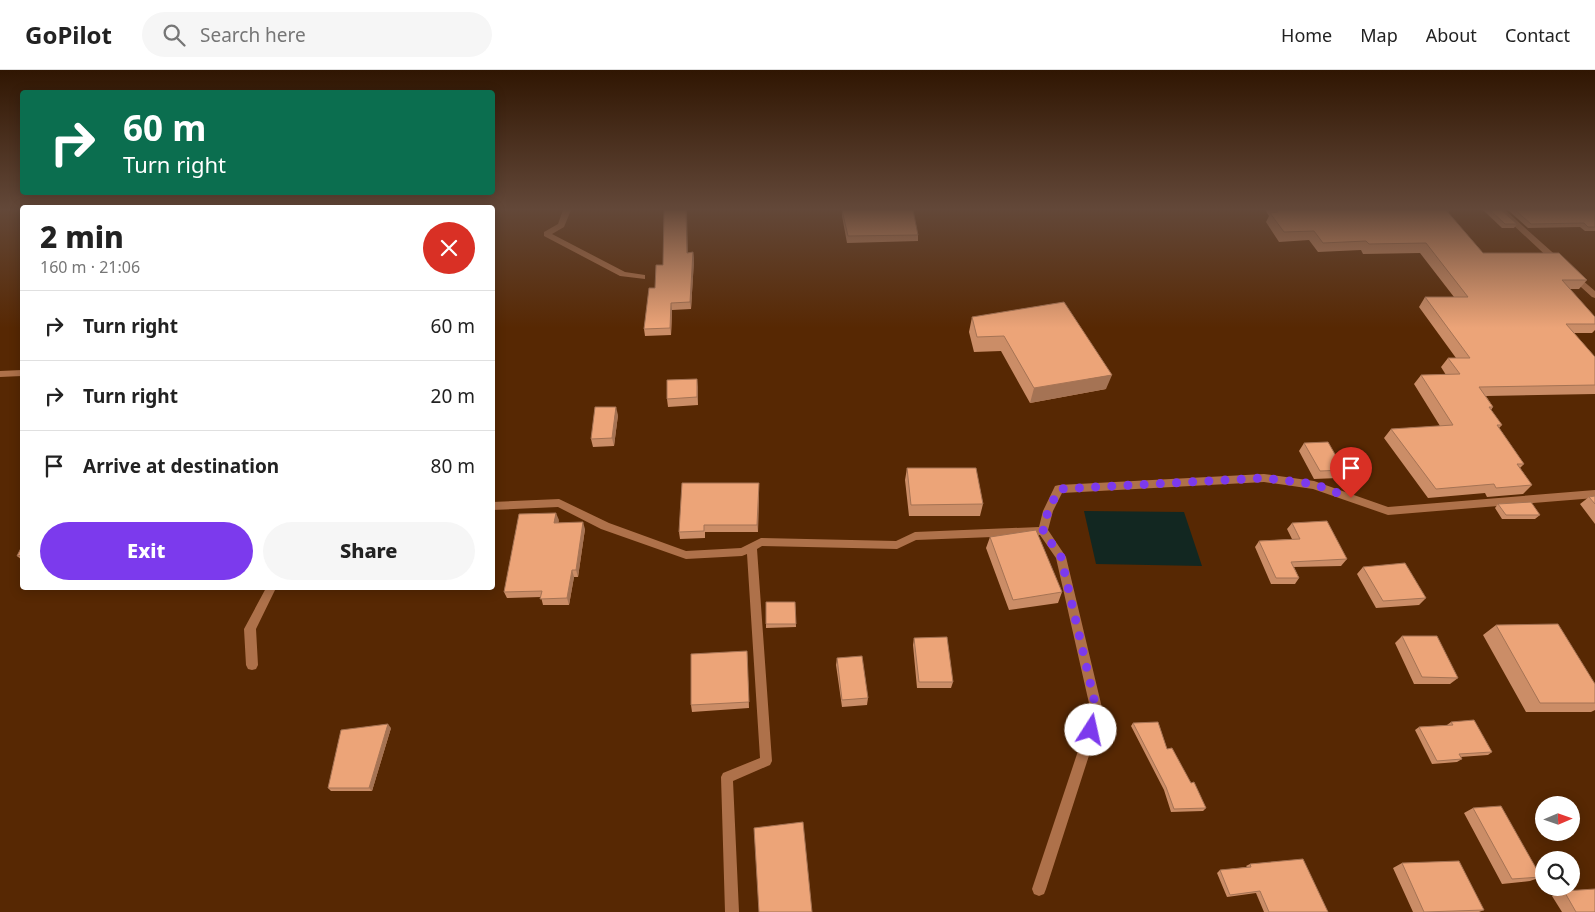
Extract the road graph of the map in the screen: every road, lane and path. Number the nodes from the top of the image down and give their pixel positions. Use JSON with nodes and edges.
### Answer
{"nodes":[{"id":1,"x":576,"y":249,"type":"edge"},
{"id":2,"x":1544,"y":249,"type":"edge"},
{"id":3,"x":642,"y":277,"type":"dead end"},
{"id":4,"x":1595,"y":295,"type":"edge"},
{"id":5,"x":20,"y":373,"type":"edge"},
{"id":6,"x":0,"y":374,"type":"edge"},
{"id":7,"x":1595,"y":494,"type":"edge"},
{"id":8,"x":495,"y":506,"type":"edge"},
{"id":9,"x":1043,"y":531,"type":"junction"},
{"id":10,"x":752,"y":547,"type":"junction"},
{"id":11,"x":270,"y":590,"type":"edge"},
{"id":12,"x":252,"y":665,"type":"dead end"},
{"id":13,"x":1039,"y":889,"type":"dead end"},
{"id":14,"x":732,"y":912,"type":"edge"}],
"edges":[{"from":1,"to":3,"type":"street"},
{"from":2,"to":4,"type":"street"},
{"from":5,"to":6,"type":"street"},
{"from":7,"to":9,"type":"street"},
{"from":8,"to":10,"type":"street"},
{"from":9,"to":10,"type":"street"},
{"from":9,"to":13,"type":"street"},
{"from":10,"to":14,"type":"street"},
{"from":11,"to":12,"type":"street"}]}
